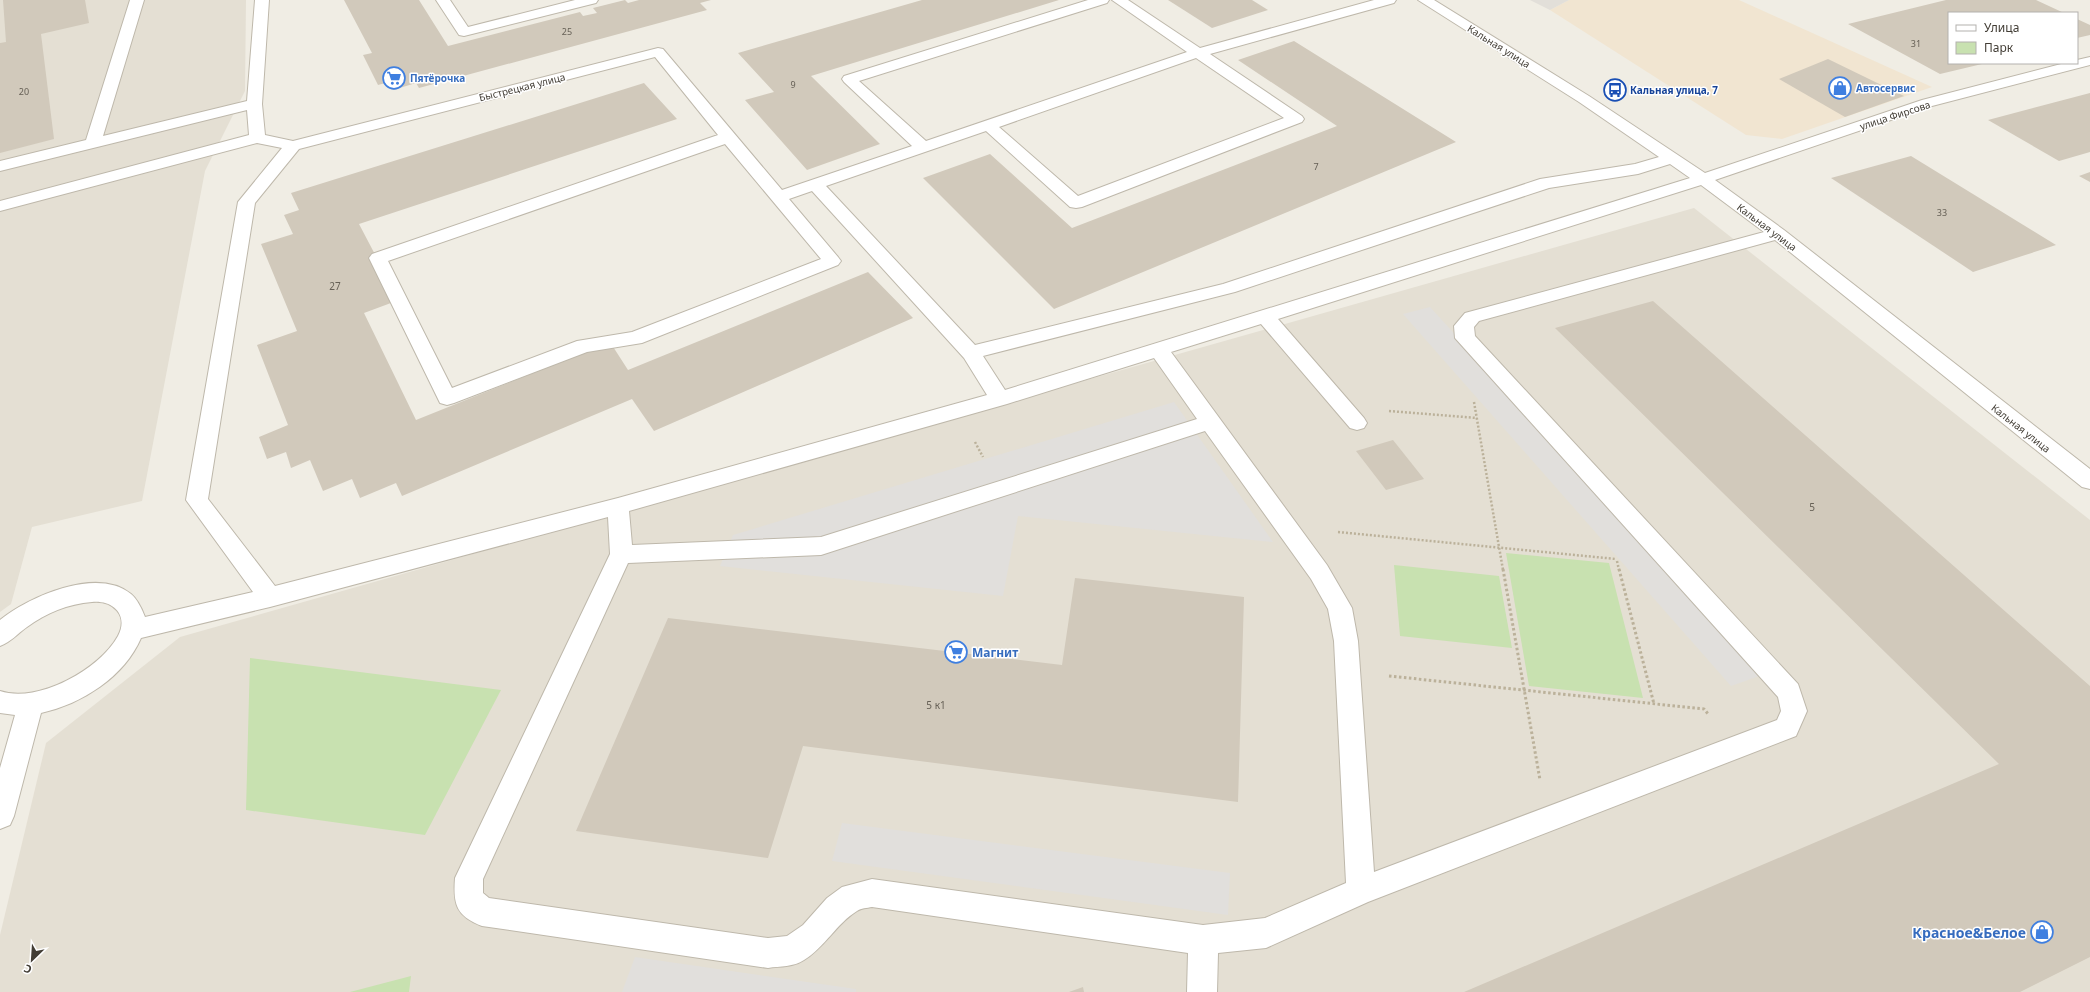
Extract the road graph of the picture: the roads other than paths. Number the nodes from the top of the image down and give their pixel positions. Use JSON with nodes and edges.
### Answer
{"nodes":[{"id":1,"x":137,"y":0,"type":"edge"},
{"id":2,"x":262,"y":0,"type":"edge"},
{"id":3,"x":443,"y":0,"type":"edge"},
{"id":4,"x":592,"y":0,"type":"edge"},
{"id":5,"x":1102,"y":0,"type":"edge"},
{"id":6,"x":1119,"y":0,"type":"edge"},
{"id":7,"x":1389,"y":0,"type":"edge"},
{"id":8,"x":1425,"y":0,"type":"edge"},
{"id":9,"x":1198,"y":53,"type":"junction"},
{"id":10,"x":2090,"y":61,"type":"edge"},
{"id":11,"x":254,"y":104,"type":"junction"},
{"id":12,"x":988,"y":125,"type":"junction"},
{"id":13,"x":729,"y":137,"type":"junction"},
{"id":14,"x":257,"y":138,"type":"junction"},
{"id":15,"x":93,"y":142,"type":"junction"},
{"id":16,"x":293,"y":146,"type":"junction"},
{"id":17,"x":924,"y":147,"type":"junction"},
{"id":18,"x":1671,"y":158,"type":"junction"},
{"id":19,"x":0,"y":166,"type":"edge"},
{"id":20,"x":1703,"y":179,"type":"junction"},
{"id":21,"x":815,"y":184,"type":"junction"},
{"id":22,"x":779,"y":197,"type":"junction"},
{"id":23,"x":0,"y":206,"type":"edge"},
{"id":24,"x":1778,"y":234,"type":"junction"},
{"id":25,"x":1265,"y":316,"type":"junction"},
{"id":26,"x":1158,"y":349,"type":"junction"},
{"id":27,"x":971,"y":353,"type":"junction"},
{"id":28,"x":1000,"y":399,"type":"junction"},
{"id":29,"x":1210,"y":422,"type":"junction"},
{"id":30,"x":1357,"y":423,"type":"dead end"},
{"id":31,"x":2090,"y":481,"type":"edge"},
{"id":32,"x":618,"y":506,"type":"junction"},
{"id":33,"x":621,"y":554,"type":"junction"},
{"id":34,"x":270,"y":597,"type":"junction"},
{"id":35,"x":133,"y":630,"type":"junction"},
{"id":36,"x":0,"y":636,"type":"edge"},
{"id":37,"x":0,"y":702,"type":"edge"},
{"id":38,"x":31,"y":704,"type":"junction"},
{"id":39,"x":0,"y":816,"type":"edge"},
{"id":40,"x":1361,"y":891,"type":"junction"},
{"id":41,"x":1203,"y":940,"type":"junction"},
{"id":42,"x":1202,"y":992,"type":"edge"}],
"edges":[{"from":1,"to":15,"type":"street"},
{"from":2,"to":11,"type":"street"},
{"from":3,"to":4,"type":"street"},
{"from":5,"to":17,"type":"street"},
{"from":6,"to":9,"type":"street"},
{"from":7,"to":9,"type":"street"},
{"from":8,"to":18,"type":"street","name":"Кальная улица"},
{"from":9,"to":12,"type":"street"},
{"from":9,"to":12,"type":"street"},
{"from":10,"to":20,"type":"street","name":"улица Фирсова"},
{"from":11,"to":14,"type":"street"},
{"from":11,"to":15,"type":"street"},
{"from":12,"to":17,"type":"street"},
{"from":13,"to":16,"type":"street","name":"Быстрецкая улица"},
{"from":13,"to":22,"type":"street","name":"Быстрецкая улица"},
{"from":13,"to":22,"type":"street","name":"Быстрецкая улица"},
{"from":14,"to":16,"type":"street","name":"Быстрецкая улица"},
{"from":14,"to":23,"type":"street"},
{"from":15,"to":19,"type":"street"},
{"from":16,"to":34,"type":"street"},
{"from":17,"to":21,"type":"street"},
{"from":18,"to":20,"type":"street","name":"Кальная улица"},
{"from":18,"to":27,"type":"street"},
{"from":20,"to":24,"type":"street","name":"Кальная улица"},
{"from":20,"to":25,"type":"street","name":"улица Фирсова"},
{"from":21,"to":22,"type":"street"},
{"from":21,"to":27,"type":"street"},
{"from":24,"to":31,"type":"street","name":"Кальная улица"},
{"from":24,"to":40,"type":"street"},
{"from":25,"to":26,"type":"street","name":"улица Фирсова"},
{"from":25,"to":30,"type":"street"},
{"from":26,"to":28,"type":"street","name":"улица Фирсова"},
{"from":26,"to":29,"type":"street"},
{"from":27,"to":28,"type":"street"},
{"from":28,"to":32,"type":"street","name":"улица Фирсова"},
{"from":29,"to":33,"type":"street"},
{"from":29,"to":40,"type":"street"},
{"from":32,"to":33,"type":"street"},
{"from":32,"to":34,"type":"street","name":"улица Фирсова"},
{"from":33,"to":41,"type":"street"},
{"from":34,"to":35,"type":"street","name":"улица Фирсова"},
{"from":35,"to":36,"type":"street"},
{"from":35,"to":38,"type":"street"},
{"from":37,"to":38,"type":"street"},
{"from":38,"to":39,"type":"street"},
{"from":40,"to":41,"type":"street"},
{"from":41,"to":42,"type":"street"}]}
